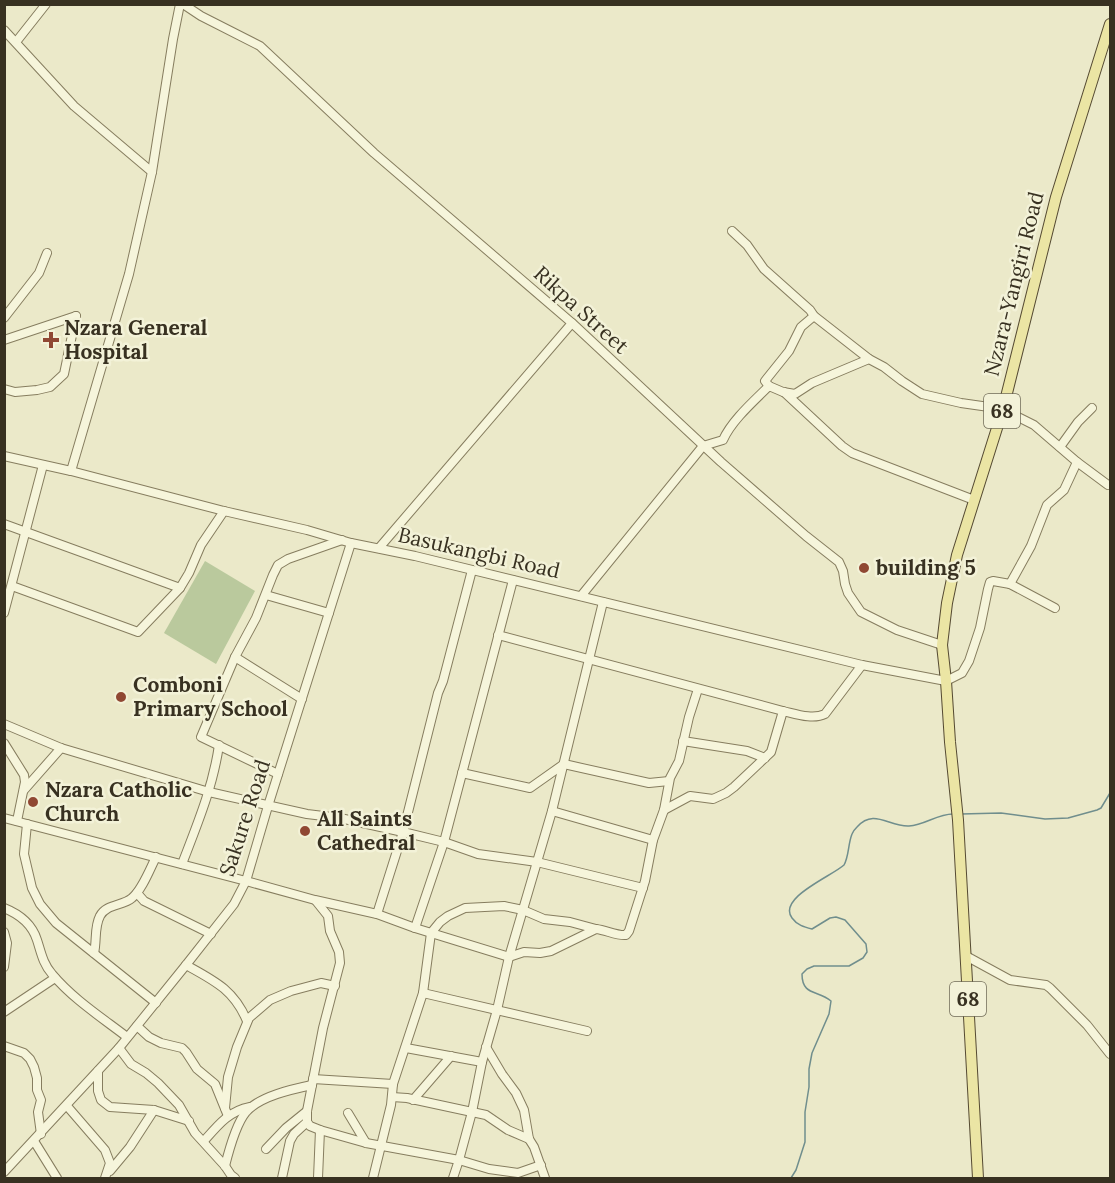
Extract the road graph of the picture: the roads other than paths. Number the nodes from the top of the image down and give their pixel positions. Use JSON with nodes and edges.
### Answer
{"nodes":[{"id":1,"x":46,"y":4,"type":"edge"},
{"id":2,"x":181,"y":4,"type":"edge"},
{"id":3,"x":1110,"y":24,"type":"edge"},
{"id":4,"x":4,"y":30,"type":"edge"},
{"id":5,"x":16,"y":42,"type":"junction"},
{"id":6,"x":152,"y":172,"type":"junction"},
{"id":7,"x":732,"y":231,"type":"dead end"},
{"id":8,"x":47,"y":253,"type":"dead end"},
{"id":9,"x":814,"y":316,"type":"junction"},
{"id":10,"x":4,"y":318,"type":"edge"},
{"id":11,"x":572,"y":323,"type":"junction"},
{"id":12,"x":4,"y":340,"type":"edge"},
{"id":13,"x":869,"y":359,"type":"junction"},
{"id":14,"x":769,"y":386,"type":"junction"},
{"id":15,"x":4,"y":389,"type":"edge"},
{"id":16,"x":783,"y":392,"type":"junction"},
{"id":17,"x":1092,"y":408,"type":"dead end"},
{"id":18,"x":1003,"y":409,"type":"junction"},
{"id":19,"x":703,"y":446,"type":"junction"},
{"id":20,"x":1060,"y":447,"type":"junction"},
{"id":21,"x":4,"y":456,"type":"edge"},
{"id":22,"x":1077,"y":462,"type":"junction"},
{"id":23,"x":43,"y":465,"type":"junction"},
{"id":24,"x":71,"y":471,"type":"junction"},
{"id":25,"x":1108,"y":485,"type":"dead end"},
{"id":26,"x":974,"y":500,"type":"junction"},
{"id":27,"x":224,"y":511,"type":"junction"},
{"id":28,"x":4,"y":524,"type":"edge"},
{"id":29,"x":24,"y":532,"type":"junction"},
{"id":30,"x":347,"y":541,"type":"junction"},
{"id":31,"x":379,"y":548,"type":"junction"},
{"id":32,"x":472,"y":570,"type":"junction"},
{"id":33,"x":513,"y":580,"type":"junction"},
{"id":34,"x":1010,"y":585,"type":"junction"},
{"id":35,"x":9,"y":588,"type":"edge"},
{"id":36,"x":180,"y":588,"type":"junction"},
{"id":37,"x":266,"y":595,"type":"junction"},
{"id":38,"x":581,"y":596,"type":"junction"},
{"id":39,"x":603,"y":602,"type":"junction"},
{"id":40,"x":1055,"y":608,"type":"dead end"},
{"id":41,"x":4,"y":613,"type":"edge"},
{"id":42,"x":329,"y":613,"type":"junction"},
{"id":43,"x":498,"y":635,"type":"junction"},
{"id":44,"x":942,"y":645,"type":"junction"},
{"id":45,"x":235,"y":657,"type":"junction"},
{"id":46,"x":590,"y":660,"type":"junction"},
{"id":47,"x":862,"y":665,"type":"junction"},
{"id":48,"x":946,"y":681,"type":"junction"},
{"id":49,"x":698,"y":689,"type":"junction"},
{"id":50,"x":302,"y":699,"type":"junction"},
{"id":51,"x":783,"y":711,"type":"junction"},
{"id":52,"x":4,"y":724,"type":"edge"},
{"id":53,"x":683,"y":741,"type":"junction"},
{"id":54,"x":4,"y":743,"type":"edge"},
{"id":55,"x":219,"y":745,"type":"junction"},
{"id":56,"x":61,"y":748,"type":"junction"},
{"id":57,"x":765,"y":758,"type":"junction"},
{"id":58,"x":564,"y":764,"type":"junction"},
{"id":59,"x":462,"y":773,"type":"junction"},
{"id":60,"x":278,"y":774,"type":"junction"},
{"id":61,"x":669,"y":781,"type":"junction"},
{"id":62,"x":23,"y":792,"type":"junction"},
{"id":63,"x":209,"y":792,"type":"junction"},
{"id":64,"x":268,"y":806,"type":"junction"},
{"id":65,"x":664,"y":810,"type":"junction"},
{"id":66,"x":552,"y":811,"type":"junction"},
{"id":67,"x":4,"y":818,"type":"edge"},
{"id":68,"x":16,"y":821,"type":"junction"},
{"id":69,"x":27,"y":824,"type":"junction"},
{"id":70,"x":404,"y":832,"type":"junction"},
{"id":71,"x":653,"y":840,"type":"junction"},
{"id":72,"x":444,"y":842,"type":"junction"},
{"id":73,"x":156,"y":857,"type":"junction"},
{"id":74,"x":537,"y":862,"type":"junction"},
{"id":75,"x":182,"y":864,"type":"junction"},
{"id":76,"x":246,"y":881,"type":"junction"},
{"id":77,"x":643,"y":888,"type":"junction"},
{"id":78,"x":137,"y":892,"type":"junction"},
{"id":79,"x":315,"y":900,"type":"junction"},
{"id":80,"x":4,"y":908,"type":"edge"},
{"id":81,"x":523,"y":910,"type":"junction"},
{"id":82,"x":377,"y":914,"type":"junction"},
{"id":83,"x":416,"y":928,"type":"junction"},
{"id":84,"x":596,"y":929,"type":"junction"},
{"id":85,"x":4,"y":932,"type":"edge"},
{"id":86,"x":431,"y":933,"type":"junction"},
{"id":87,"x":211,"y":934,"type":"junction"},
{"id":88,"x":94,"y":953,"type":"junction"},
{"id":89,"x":966,"y":956,"type":"junction"},
{"id":90,"x":509,"y":957,"type":"junction"},
{"id":91,"x":186,"y":965,"type":"junction"},
{"id":92,"x":4,"y":968,"type":"edge"},
{"id":93,"x":55,"y":978,"type":"junction"},
{"id":94,"x":335,"y":986,"type":"junction"},
{"id":95,"x":423,"y":993,"type":"junction"},
{"id":96,"x":156,"y":1003,"type":"junction"},
{"id":97,"x":497,"y":1010,"type":"junction"},
{"id":98,"x":4,"y":1012,"type":"edge"},
{"id":99,"x":247,"y":1021,"type":"junction"},
{"id":100,"x":137,"y":1026,"type":"junction"},
{"id":101,"x":587,"y":1031,"type":"dead end"},
{"id":102,"x":127,"y":1037,"type":"junction"},
{"id":103,"x":4,"y":1046,"type":"edge"},
{"id":104,"x":486,"y":1047,"type":"junction"},
{"id":105,"x":119,"y":1048,"type":"junction"},
{"id":106,"x":406,"y":1048,"type":"junction"},
{"id":107,"x":1110,"y":1054,"type":"edge"},
{"id":108,"x":451,"y":1056,"type":"junction"},
{"id":109,"x":482,"y":1062,"type":"junction"},
{"id":110,"x":98,"y":1071,"type":"junction"},
{"id":111,"x":313,"y":1082,"type":"junction"},
{"id":112,"x":393,"y":1084,"type":"junction"},
{"id":113,"x":392,"y":1097,"type":"junction"},
{"id":114,"x":413,"y":1100,"type":"junction"},
{"id":115,"x":67,"y":1106,"type":"junction"},
{"id":116,"x":252,"y":1107,"type":"junction"},
{"id":117,"x":154,"y":1110,"type":"junction"},
{"id":118,"x":307,"y":1111,"type":"junction"},
{"id":119,"x":226,"y":1112,"type":"junction"},
{"id":120,"x":471,"y":1112,"type":"junction"},
{"id":121,"x":348,"y":1113,"type":"dead end"},
{"id":122,"x":189,"y":1121,"type":"junction"},
{"id":123,"x":307,"y":1122,"type":"junction"},
{"id":124,"x":320,"y":1130,"type":"junction"},
{"id":125,"x":38,"y":1137,"type":"junction"},
{"id":126,"x":529,"y":1140,"type":"junction"},
{"id":127,"x":204,"y":1141,"type":"junction"},
{"id":128,"x":366,"y":1143,"type":"junction"},
{"id":129,"x":382,"y":1147,"type":"junction"},
{"id":130,"x":266,"y":1149,"type":"dead end"},
{"id":131,"x":459,"y":1160,"type":"junction"},
{"id":132,"x":541,"y":1165,"type":"junction"},
{"id":133,"x":225,"y":1166,"type":"junction"},
{"id":134,"x":4,"y":1172,"type":"edge"},
{"id":135,"x":495,"y":1174,"type":"edge"},
{"id":136,"x":106,"y":1176,"type":"edge"},
{"id":137,"x":57,"y":1179,"type":"edge"},
{"id":138,"x":234,"y":1179,"type":"edge"},
{"id":139,"x":282,"y":1179,"type":"edge"},
{"id":140,"x":318,"y":1179,"type":"edge"},
{"id":141,"x":373,"y":1179,"type":"edge"},
{"id":142,"x":453,"y":1179,"type":"edge"},
{"id":143,"x":545,"y":1179,"type":"edge"},
{"id":144,"x":978,"y":1179,"type":"edge"}],
"edges":[{"from":1,"to":5,"type":"street"},
{"from":2,"to":6,"type":"street"},
{"from":2,"to":11,"type":"street","name":"Rikpa Street"},
{"from":3,"to":18,"type":"main road","name":"Nzara-Yangiri Road","number":"68"},
{"from":4,"to":5,"type":"street"},
{"from":5,"to":6,"type":"street"},
{"from":6,"to":24,"type":"street"},
{"from":7,"to":9,"type":"street"},
{"from":8,"to":10,"type":"street"},
{"from":9,"to":13,"type":"street"},
{"from":9,"to":14,"type":"street"},
{"from":11,"to":19,"type":"street","name":"Rikpa Street"},
{"from":11,"to":31,"type":"street"},
{"from":12,"to":15,"type":"street"},
{"from":13,"to":16,"type":"street"},
{"from":13,"to":18,"type":"street"},
{"from":14,"to":16,"type":"street"},
{"from":14,"to":19,"type":"street"},
{"from":16,"to":26,"type":"street"},
{"from":17,"to":20,"type":"street"},
{"from":18,"to":20,"type":"street"},
{"from":18,"to":26,"type":"main road","name":"Nzara-Yangiri Road","number":"68"},
{"from":19,"to":38,"type":"street"},
{"from":19,"to":44,"type":"street","name":"Rikpa Street"},
{"from":20,"to":22,"type":"street"},
{"from":21,"to":23,"type":"street","name":"Basukangbi Road"},
{"from":22,"to":25,"type":"street"},
{"from":22,"to":34,"type":"street"},
{"from":23,"to":24,"type":"street","name":"Basukangbi Road"},
{"from":23,"to":29,"type":"street"},
{"from":24,"to":27,"type":"street","name":"Basukangbi Road"},
{"from":26,"to":44,"type":"main road","name":"Nzara-Yangiri Road","number":"68"},
{"from":27,"to":30,"type":"street","name":"Basukangbi Road"},
{"from":27,"to":36,"type":"street"},
{"from":28,"to":29,"type":"street"},
{"from":29,"to":35,"type":"street"},
{"from":29,"to":36,"type":"street"},
{"from":30,"to":31,"type":"street","name":"Basukangbi Road"},
{"from":30,"to":37,"type":"street"},
{"from":30,"to":42,"type":"street","name":"Sakure Road"},
{"from":31,"to":32,"type":"street","name":"Basukangbi Road"},
{"from":32,"to":33,"type":"street","name":"Basukangbi Road"},
{"from":32,"to":70,"type":"street"},
{"from":33,"to":38,"type":"street","name":"Basukangbi Road"},
{"from":33,"to":43,"type":"street"},
{"from":34,"to":40,"type":"street"},
{"from":34,"to":48,"type":"street"},
{"from":35,"to":36,"type":"street"},
{"from":35,"to":41,"type":"street"},
{"from":37,"to":42,"type":"street"},
{"from":37,"to":45,"type":"street"},
{"from":38,"to":39,"type":"street","name":"Basukangbi Road"},
{"from":39,"to":46,"type":"street"},
{"from":39,"to":47,"type":"street","name":"Basukangbi Road"},
{"from":42,"to":50,"type":"street","name":"Sakure Road"},
{"from":43,"to":46,"type":"street"},
{"from":43,"to":59,"type":"street"},
{"from":44,"to":48,"type":"main road","name":"Nzara-Yangiri Road","number":"68"},
{"from":45,"to":50,"type":"street"},
{"from":45,"to":55,"type":"street"},
{"from":46,"to":49,"type":"street"},
{"from":46,"to":58,"type":"street"},
{"from":47,"to":48,"type":"street","name":"Basukangbi Road"},
{"from":47,"to":51,"type":"street"},
{"from":48,"to":89,"type":"main road","name":"Nzara-Yangiri Road","number":"68"},
{"from":49,"to":51,"type":"street"},
{"from":49,"to":53,"type":"street"},
{"from":50,"to":60,"type":"street","name":"Sakure Road"},
{"from":51,"to":57,"type":"street"},
{"from":52,"to":56,"type":"street"},
{"from":53,"to":57,"type":"street"},
{"from":53,"to":61,"type":"street"},
{"from":54,"to":62,"type":"street"},
{"from":55,"to":60,"type":"street"},
{"from":55,"to":63,"type":"street"},
{"from":56,"to":62,"type":"street"},
{"from":56,"to":63,"type":"street"},
{"from":57,"to":65,"type":"street"},
{"from":58,"to":59,"type":"street"},
{"from":58,"to":61,"type":"street"},
{"from":58,"to":66,"type":"street"},
{"from":59,"to":72,"type":"street"},
{"from":60,"to":64,"type":"street","name":"Sakure Road"},
{"from":61,"to":65,"type":"street"},
{"from":62,"to":68,"type":"street"},
{"from":63,"to":64,"type":"street"},
{"from":63,"to":75,"type":"street"},
{"from":64,"to":70,"type":"street"},
{"from":64,"to":76,"type":"street","name":"Sakure Road"},
{"from":65,"to":71,"type":"street"},
{"from":66,"to":71,"type":"street"},
{"from":66,"to":74,"type":"street"},
{"from":67,"to":68,"type":"street"},
{"from":68,"to":69,"type":"street"},
{"from":69,"to":73,"type":"street"},
{"from":69,"to":88,"type":"street"},
{"from":70,"to":72,"type":"street"},
{"from":70,"to":82,"type":"street"},
{"from":71,"to":77,"type":"street"},
{"from":72,"to":74,"type":"street"},
{"from":72,"to":83,"type":"street"},
{"from":73,"to":75,"type":"street"},
{"from":73,"to":78,"type":"street"},
{"from":74,"to":77,"type":"street"},
{"from":74,"to":81,"type":"street"},
{"from":75,"to":76,"type":"street"},
{"from":76,"to":79,"type":"street"},
{"from":76,"to":87,"type":"street","name":"Sakure Road"},
{"from":77,"to":84,"type":"street"},
{"from":78,"to":87,"type":"street"},
{"from":78,"to":88,"type":"street"},
{"from":79,"to":82,"type":"street"},
{"from":79,"to":94,"type":"street"},
{"from":80,"to":93,"type":"street"},
{"from":81,"to":84,"type":"street"},
{"from":81,"to":86,"type":"street"},
{"from":81,"to":90,"type":"street"},
{"from":82,"to":83,"type":"street"},
{"from":83,"to":86,"type":"street"},
{"from":84,"to":90,"type":"street"},
{"from":85,"to":92,"type":"street"},
{"from":86,"to":90,"type":"street"},
{"from":86,"to":95,"type":"street"},
{"from":87,"to":91,"type":"street","name":"Sakure Road"},
{"from":88,"to":96,"type":"street"},
{"from":89,"to":107,"type":"street"},
{"from":89,"to":144,"type":"main road","number":"68"},
{"from":90,"to":97,"type":"street"},
{"from":91,"to":96,"type":"street","name":"Sakure Road"},
{"from":91,"to":99,"type":"street"},
{"from":93,"to":98,"type":"street"},
{"from":93,"to":102,"type":"street"},
{"from":94,"to":99,"type":"street"},
{"from":94,"to":111,"type":"street"},
{"from":95,"to":97,"type":"street"},
{"from":95,"to":106,"type":"street"},
{"from":96,"to":100,"type":"street","name":"Sakure Road"},
{"from":97,"to":101,"type":"street"},
{"from":97,"to":104,"type":"street"},
{"from":99,"to":119,"type":"street"},
{"from":100,"to":102,"type":"street","name":"Sakure Road"},
{"from":100,"to":119,"type":"street"},
{"from":102,"to":105,"type":"street","name":"Sakure Road"},
{"from":103,"to":125,"type":"street"},
{"from":104,"to":109,"type":"street"},
{"from":104,"to":126,"type":"street"},
{"from":105,"to":110,"type":"street","name":"Sakure Road"},
{"from":105,"to":122,"type":"street"},
{"from":106,"to":108,"type":"street"},
{"from":106,"to":112,"type":"street"},
{"from":108,"to":109,"type":"street"},
{"from":108,"to":114,"type":"street"},
{"from":109,"to":120,"type":"street"},
{"from":110,"to":115,"type":"street","name":"Sakure Road"},
{"from":110,"to":117,"type":"street"},
{"from":111,"to":112,"type":"street"},
{"from":111,"to":116,"type":"street"},
{"from":111,"to":118,"type":"street"},
{"from":112,"to":113,"type":"street"},
{"from":113,"to":114,"type":"street"},
{"from":113,"to":129,"type":"street"},
{"from":114,"to":120,"type":"street"},
{"from":115,"to":125,"type":"street","name":"Sakure Road"},
{"from":115,"to":136,"type":"street"},
{"from":116,"to":119,"type":"street"},
{"from":116,"to":133,"type":"street"},
{"from":117,"to":122,"type":"street"},
{"from":117,"to":136,"type":"street"},
{"from":118,"to":123,"type":"street"},
{"from":118,"to":130,"type":"street"},
{"from":119,"to":127,"type":"street"},
{"from":120,"to":126,"type":"street"},
{"from":120,"to":131,"type":"street"},
{"from":121,"to":128,"type":"street"},
{"from":122,"to":127,"type":"street"},
{"from":123,"to":124,"type":"street"},
{"from":123,"to":139,"type":"street"},
{"from":124,"to":128,"type":"street"},
{"from":124,"to":140,"type":"street"},
{"from":125,"to":134,"type":"street","name":"Sakure Road"},
{"from":125,"to":137,"type":"street"},
{"from":126,"to":132,"type":"street"},
{"from":127,"to":133,"type":"street"},
{"from":128,"to":129,"type":"street"},
{"from":129,"to":131,"type":"street"},
{"from":129,"to":141,"type":"street"},
{"from":131,"to":135,"type":"street"},
{"from":131,"to":142,"type":"street"},
{"from":132,"to":135,"type":"street"},
{"from":132,"to":143,"type":"street"},
{"from":133,"to":138,"type":"street"}]}
